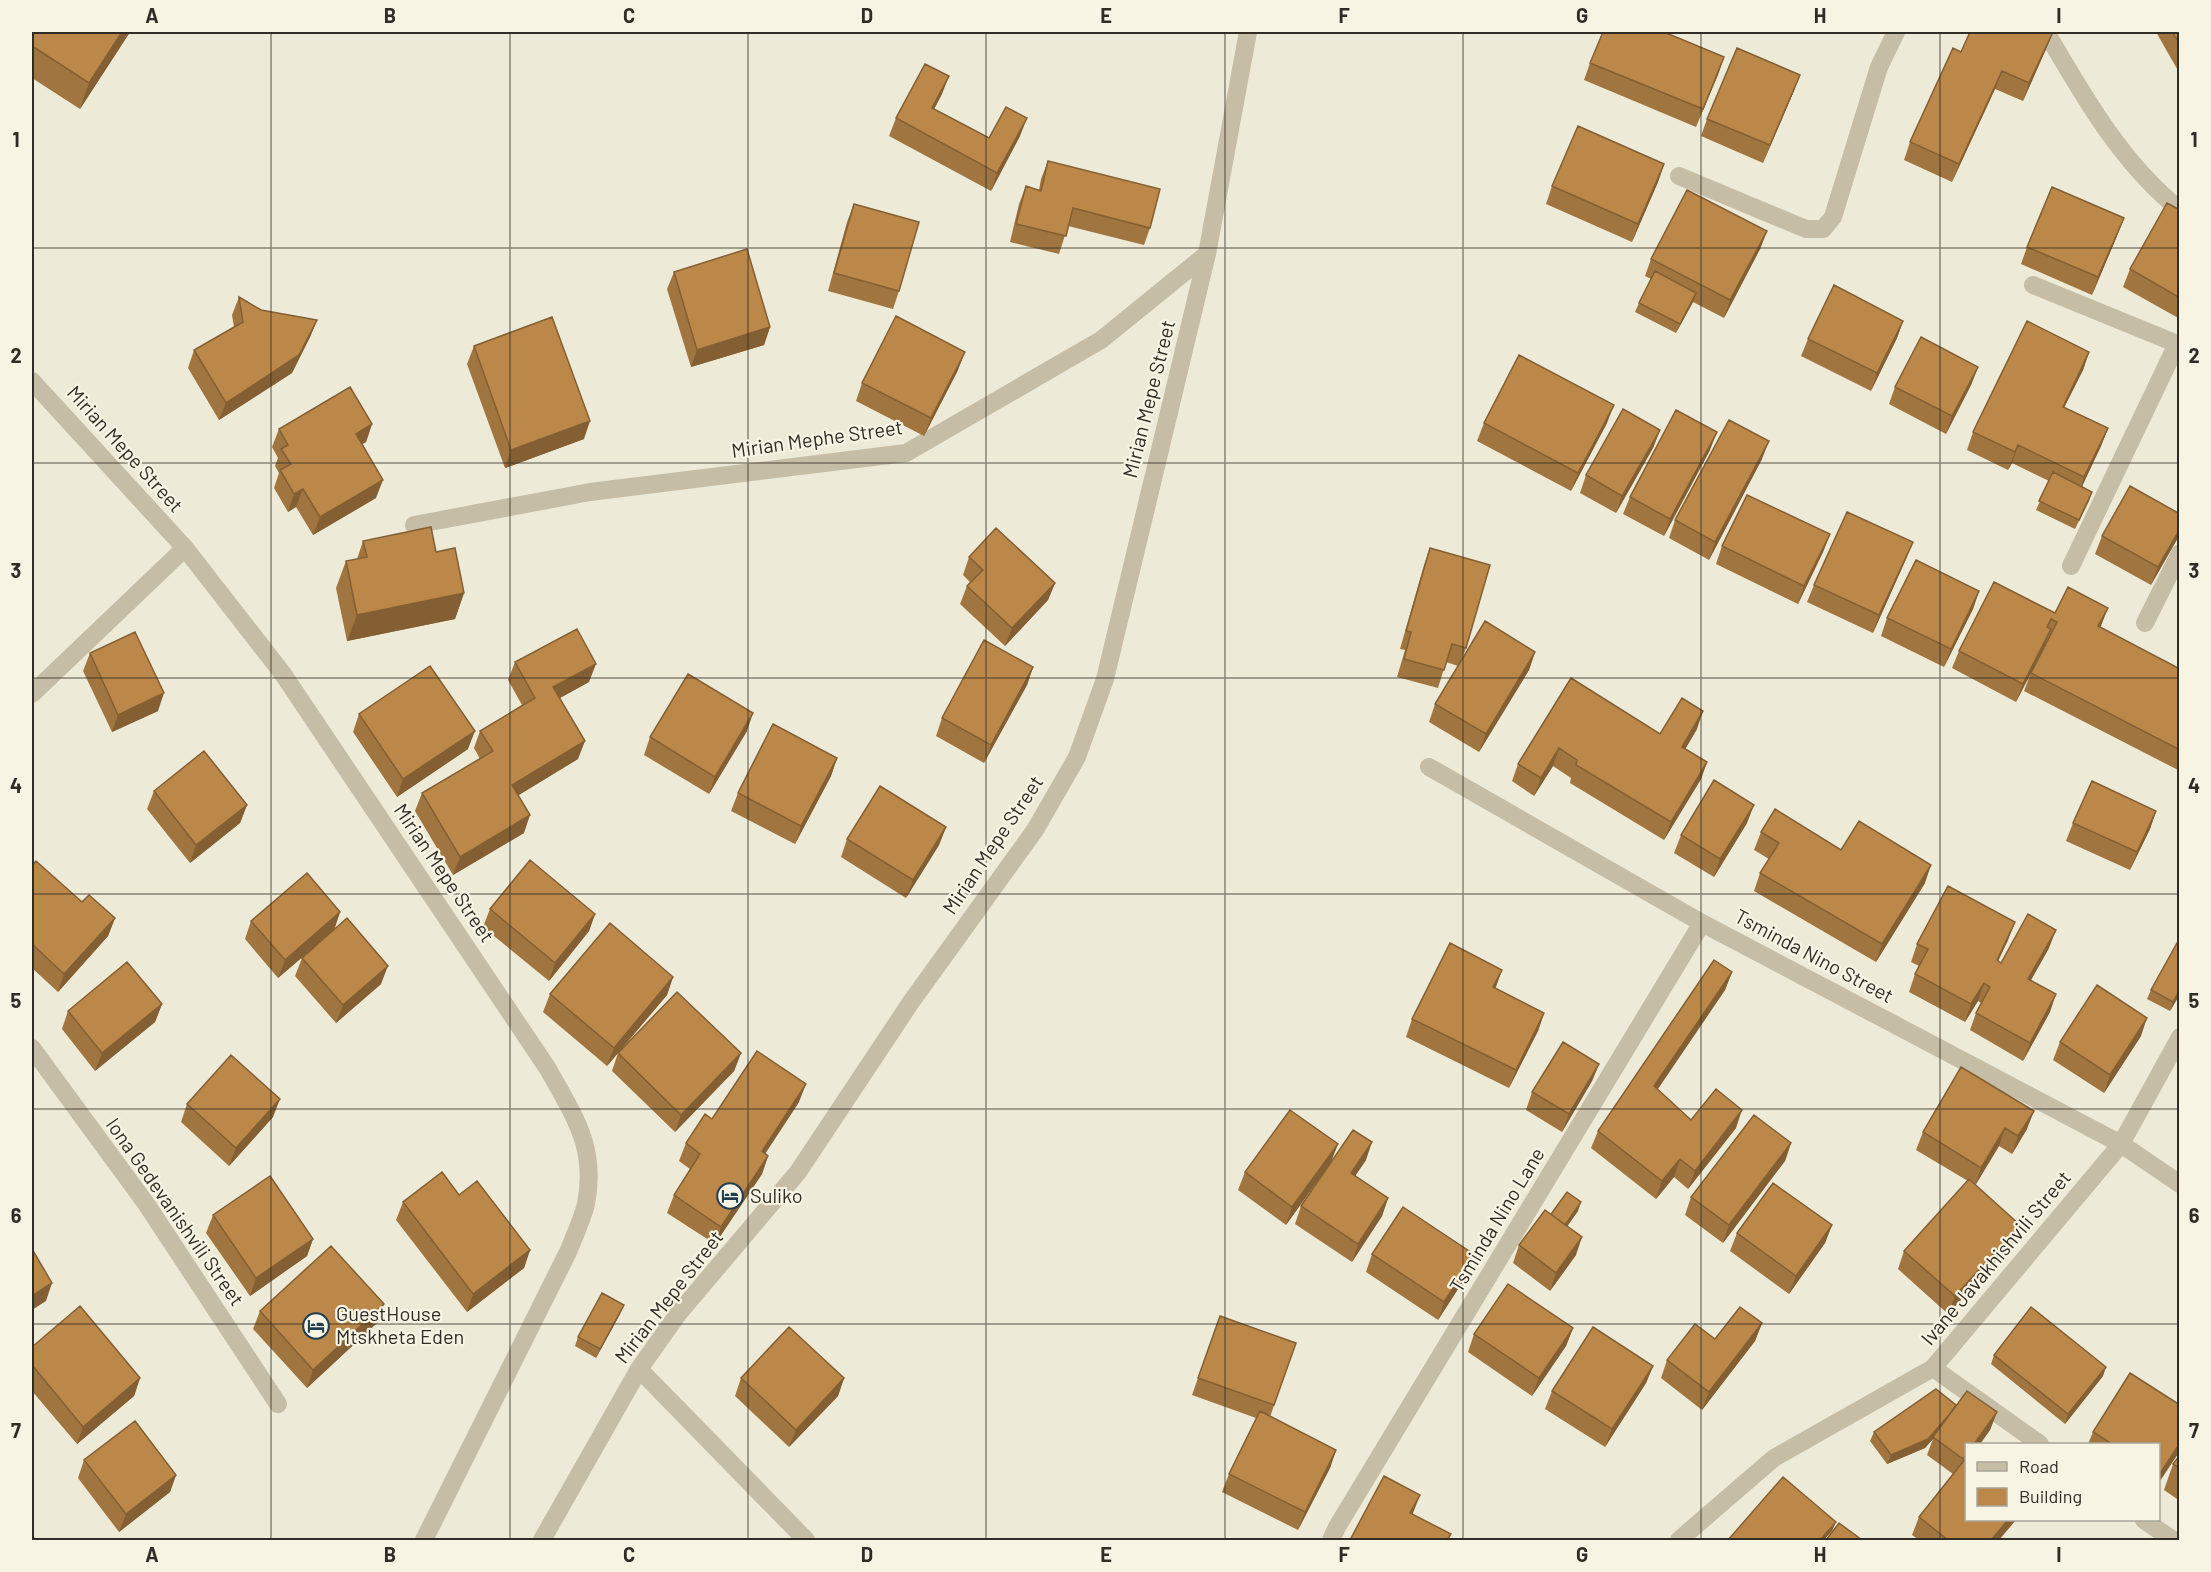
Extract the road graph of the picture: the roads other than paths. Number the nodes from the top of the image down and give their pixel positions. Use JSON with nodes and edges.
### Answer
{"nodes":[{"id":1,"x":1248,"y":32,"type":"edge"},
{"id":2,"x":1896,"y":32,"type":"edge"},
{"id":3,"x":2046,"y":32,"type":"edge"},
{"id":4,"x":1679,"y":176,"type":"dead end"},
{"id":5,"x":2180,"y":210,"type":"edge"},
{"id":6,"x":1207,"y":254,"type":"junction"},
{"id":7,"x":2033,"y":285,"type":"dead end"},
{"id":8,"x":2178,"y":344,"type":"edge"},
{"id":9,"x":32,"y":381,"type":"edge"},
{"id":10,"x":414,"y":525,"type":"dead end"},
{"id":11,"x":185,"y":548,"type":"junction"},
{"id":12,"x":2180,"y":553,"type":"edge"},
{"id":13,"x":2071,"y":566,"type":"dead end"},
{"id":14,"x":2145,"y":623,"type":"dead end"},
{"id":15,"x":32,"y":694,"type":"edge"},
{"id":16,"x":1429,"y":767,"type":"dead end"},
{"id":17,"x":1702,"y":923,"type":"junction"},
{"id":18,"x":2180,"y":1037,"type":"edge"},
{"id":19,"x":32,"y":1048,"type":"edge"},
{"id":20,"x":2121,"y":1144,"type":"junction"},
{"id":21,"x":2180,"y":1184,"type":"edge"},
{"id":22,"x":639,"y":1368,"type":"junction"},
{"id":23,"x":1934,"y":1368,"type":"junction"},
{"id":24,"x":278,"y":1404,"type":"dead end"},
{"id":25,"x":2039,"y":1443,"type":"edge"},
{"id":26,"x":2145,"y":1521,"type":"edge"},
{"id":27,"x":424,"y":1540,"type":"edge"},
{"id":28,"x":542,"y":1540,"type":"edge"},
{"id":29,"x":806,"y":1540,"type":"edge"},
{"id":30,"x":1331,"y":1540,"type":"edge"},
{"id":31,"x":1679,"y":1540,"type":"edge"},
{"id":32,"x":2173,"y":1540,"type":"edge"}],
"edges":[{"from":1,"to":6,"type":"street","name":"Mirian Mepe Street"},
{"from":2,"to":4,"type":"street"},
{"from":3,"to":5,"type":"street"},
{"from":6,"to":10,"type":"street","name":"Mirian Mephe Street"},
{"from":6,"to":22,"type":"street","name":"Mirian Mepe Street"},
{"from":7,"to":8,"type":"street"},
{"from":8,"to":13,"type":"street"},
{"from":9,"to":11,"type":"street","name":"Mirian Mepe Street"},
{"from":11,"to":15,"type":"street"},
{"from":11,"to":27,"type":"street","name":"Mirian Mepe Street"},
{"from":12,"to":14,"type":"street"},
{"from":16,"to":17,"type":"street","name":"Tsminda Nino Street"},
{"from":17,"to":20,"type":"street","name":"Tsminda Nino Street"},
{"from":17,"to":30,"type":"street","name":"Tsminda Nino Lane"},
{"from":18,"to":20,"type":"street","name":"Ivane Javakhishvili Street"},
{"from":19,"to":24,"type":"street","name":"Iona Gedevanishvili Street"},
{"from":20,"to":21,"type":"street","name":"Tsminda Nino Street"},
{"from":20,"to":23,"type":"street","name":"Ivane Javakhishvili Street"},
{"from":22,"to":28,"type":"street","name":"Mirian Mepe Street"},
{"from":22,"to":29,"type":"street"},
{"from":23,"to":25,"type":"street"},
{"from":23,"to":31,"type":"street","name":"Ivane Javakhishvili Street"},
{"from":26,"to":32,"type":"street"}]}
